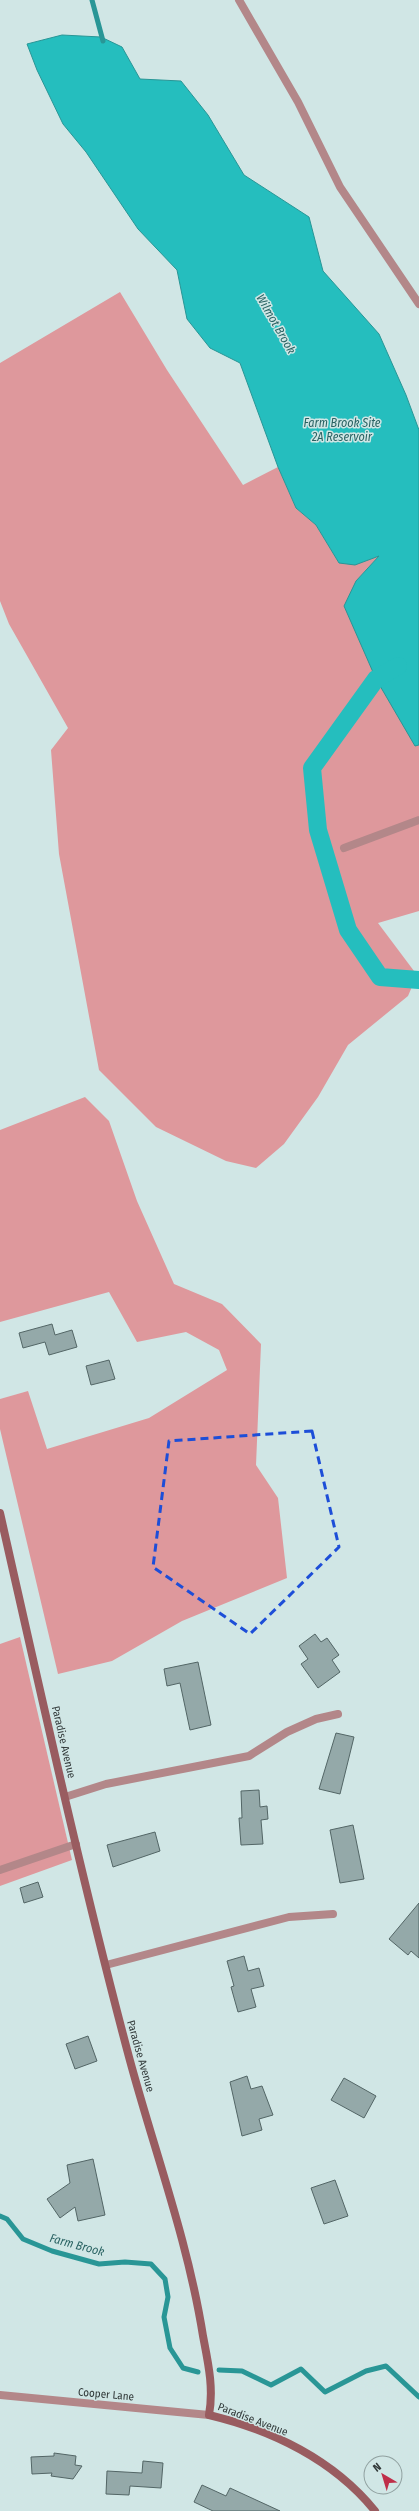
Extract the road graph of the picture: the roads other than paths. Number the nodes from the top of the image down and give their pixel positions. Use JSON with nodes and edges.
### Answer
{"nodes":[{"id":1,"x":239,"y":0,"type":"edge"},
{"id":2,"x":419,"y":304,"type":"edge"},
{"id":3,"x":419,"y":820,"type":"edge"},
{"id":4,"x":344,"y":848,"type":"dead end"},
{"id":5,"x":0,"y":1513,"type":"edge"},
{"id":6,"x":338,"y":1714,"type":"dead end"},
{"id":7,"x":65,"y":1797,"type":"junction"},
{"id":8,"x":76,"y":1844,"type":"junction"},
{"id":9,"x":0,"y":1870,"type":"edge"},
{"id":10,"x":333,"y":1914,"type":"dead end"},
{"id":11,"x":106,"y":1965,"type":"junction"},
{"id":12,"x":0,"y":2395,"type":"edge"},
{"id":13,"x":209,"y":2415,"type":"junction"},
{"id":14,"x":375,"y":2511,"type":"edge"}],
"edges":[{"from":1,"to":2,"type":"street"},
{"from":3,"to":4,"type":"street"},
{"from":5,"to":7,"type":"street","name":"Paradise Avenue"},
{"from":6,"to":7,"type":"street"},
{"from":7,"to":8,"type":"street","name":"Paradise Avenue"},
{"from":8,"to":9,"type":"street"},
{"from":8,"to":11,"type":"street","name":"Paradise Avenue"},
{"from":10,"to":11,"type":"street"},
{"from":11,"to":13,"type":"street","name":"Paradise Avenue"},
{"from":12,"to":13,"type":"street","name":"Cooper Lane"},
{"from":13,"to":14,"type":"street","name":"Paradise Avenue"}]}
